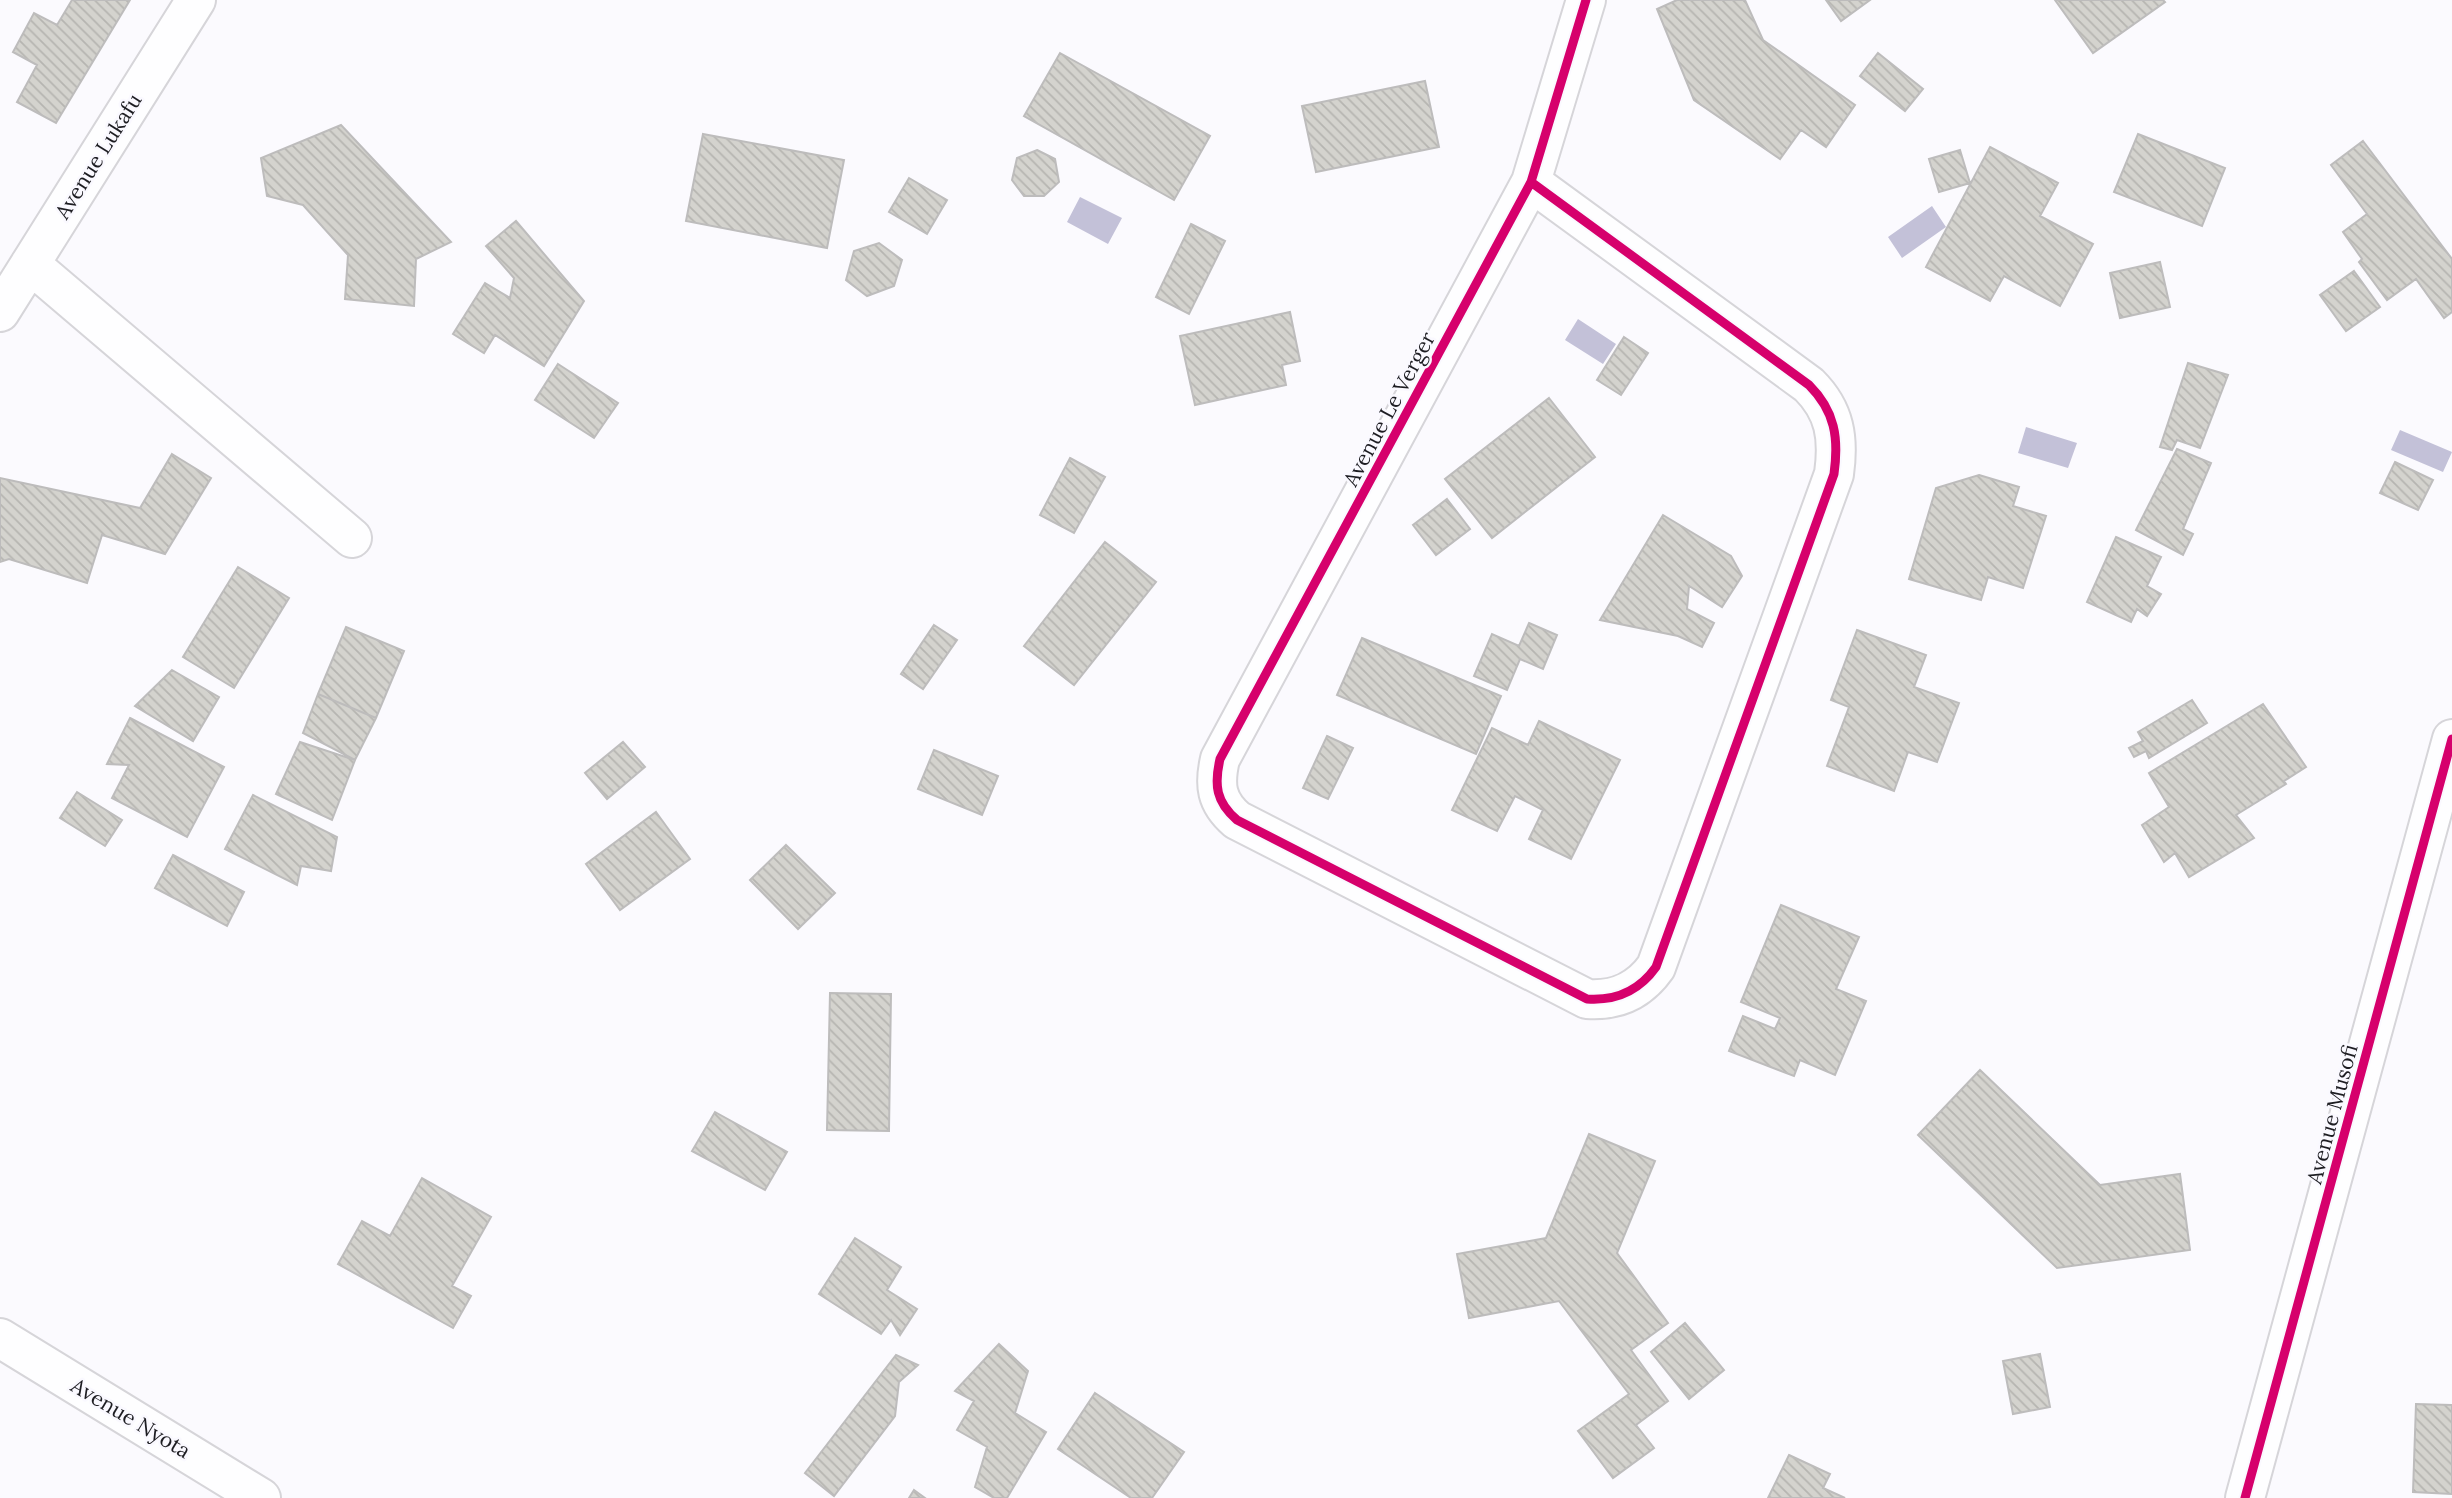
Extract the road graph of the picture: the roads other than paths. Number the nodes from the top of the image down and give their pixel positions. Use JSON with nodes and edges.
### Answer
{"nodes":[{"id":1,"x":196,"y":0,"type":"edge"},
{"id":2,"x":1586,"y":0,"type":"edge"},
{"id":3,"x":1531,"y":182,"type":"junction"},
{"id":4,"x":30,"y":264,"type":"junction"},
{"id":5,"x":0,"y":312,"type":"edge"},
{"id":6,"x":352,"y":538,"type":"dead end"},
{"id":7,"x":2452,"y":739,"type":"edge"},
{"id":8,"x":0,"y":1338,"type":"edge"},
{"id":9,"x":261,"y":1498,"type":"edge"},
{"id":10,"x":2245,"y":1498,"type":"edge"}],
"edges":[{"from":1,"to":4,"type":"street","name":"Avenue Lukafu"},
{"from":2,"to":3,"type":"street","name":"Avenue Le Verger"},
{"from":3,"to":3,"type":"street","name":"Avenue Le Verger"},
{"from":4,"to":5,"type":"street","name":"Avenue Lukafu"},
{"from":4,"to":6,"type":"street"},
{"from":7,"to":10,"type":"street","name":"Avenue Musofi"},
{"from":8,"to":9,"type":"street","name":"Avenue Nyota"}]}
